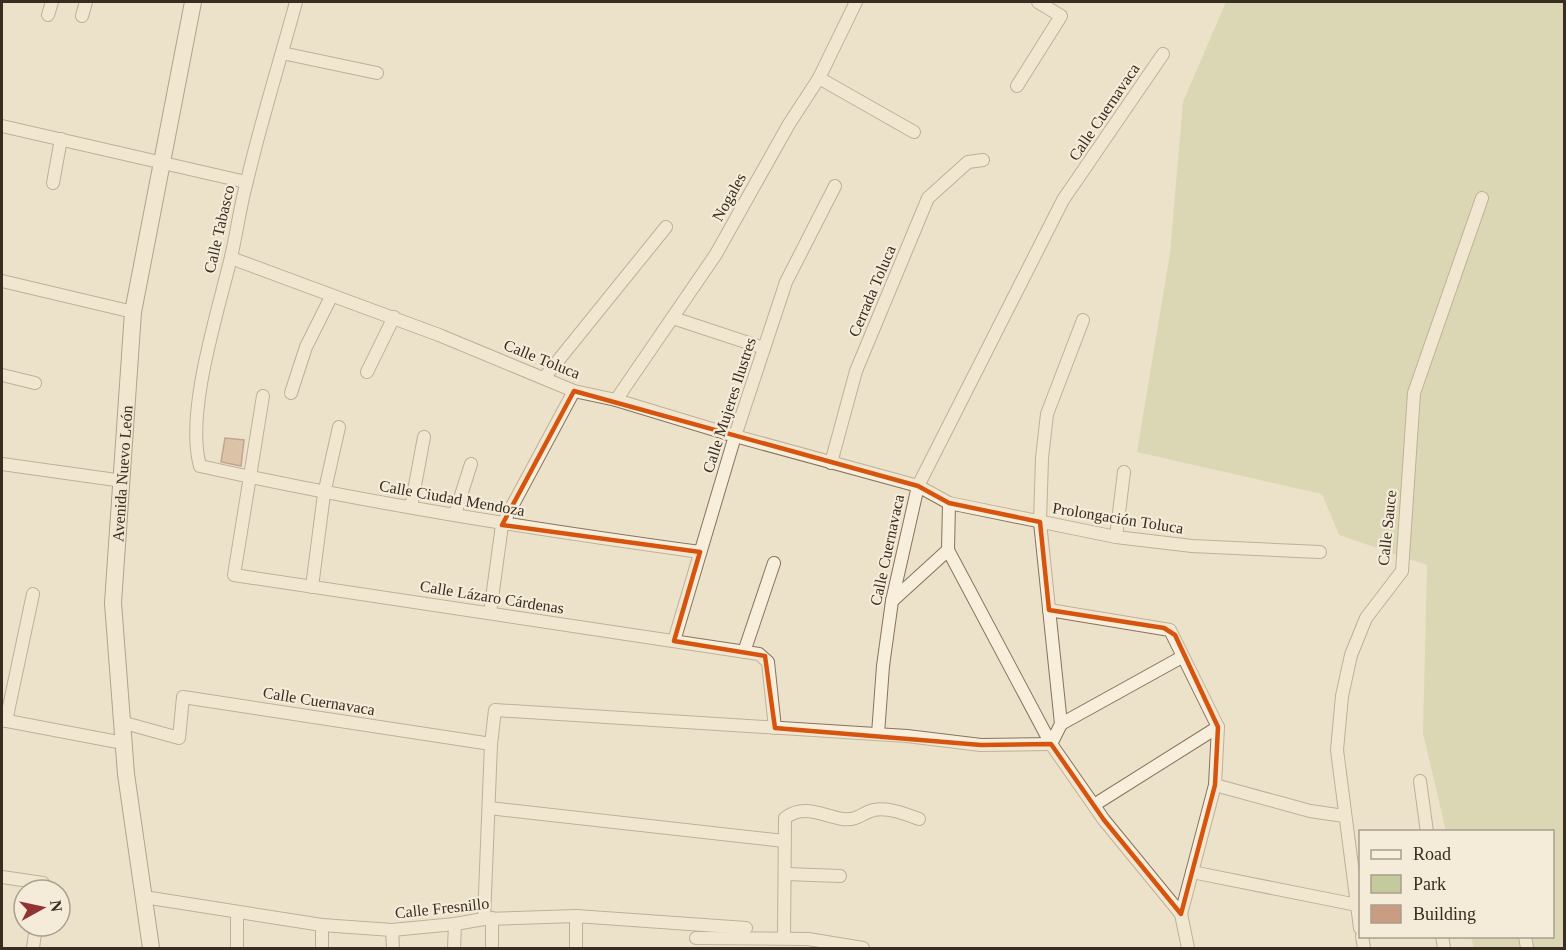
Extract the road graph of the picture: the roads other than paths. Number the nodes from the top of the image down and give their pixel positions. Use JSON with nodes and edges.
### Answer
{"nodes":[{"id":1,"x":52,"y":2,"type":"edge"},
{"id":2,"x":86,"y":2,"type":"edge"},
{"id":3,"x":193,"y":2,"type":"edge"},
{"id":4,"x":296,"y":2,"type":"edge"},
{"id":5,"x":856,"y":2,"type":"edge"},
{"id":6,"x":1038,"y":2,"type":"edge"},
{"id":7,"x":48,"y":15,"type":"dead end"},
{"id":8,"x":82,"y":16,"type":"dead end"},
{"id":9,"x":282,"y":53,"type":"junction"},
{"id":10,"x":1163,"y":54,"type":"dead end"},
{"id":11,"x":377,"y":73,"type":"dead end"},
{"id":12,"x":819,"y":78,"type":"junction"},
{"id":13,"x":1017,"y":86,"type":"dead end"},
{"id":14,"x":2,"y":126,"type":"edge"},
{"id":15,"x":914,"y":132,"type":"dead end"},
{"id":16,"x":61,"y":139,"type":"junction"},
{"id":17,"x":983,"y":160,"type":"dead end"},
{"id":18,"x":163,"y":162,"type":"junction"},
{"id":19,"x":246,"y":182,"type":"junction"},
{"id":20,"x":53,"y":183,"type":"dead end"},
{"id":21,"x":835,"y":186,"type":"dead end"},
{"id":22,"x":1482,"y":198,"type":"dead end"},
{"id":23,"x":666,"y":227,"type":"dead end"},
{"id":24,"x":231,"y":258,"type":"junction"},
{"id":25,"x":2,"y":281,"type":"edge"},
{"id":26,"x":331,"y":297,"type":"junction"},
{"id":27,"x":133,"y":312,"type":"junction"},
{"id":28,"x":394,"y":317,"type":"junction"},
{"id":29,"x":673,"y":318,"type":"junction"},
{"id":30,"x":1083,"y":320,"type":"dead end"},
{"id":31,"x":764,"y":348,"type":"junction"},
{"id":32,"x":367,"y":372,"type":"dead end"},
{"id":33,"x":2,"y":375,"type":"edge"},
{"id":34,"x":544,"y":378,"type":"junction"},
{"id":35,"x":35,"y":383,"type":"dead end"},
{"id":36,"x":574,"y":391,"type":"junction"},
{"id":37,"x":291,"y":393,"type":"dead end"},
{"id":38,"x":263,"y":396,"type":"dead end"},
{"id":39,"x":616,"y":400,"type":"junction"},
{"id":40,"x":339,"y":428,"type":"dead end"},
{"id":41,"x":424,"y":436,"type":"dead end"},
{"id":42,"x":735,"y":436,"type":"junction"},
{"id":43,"x":831,"y":463,"type":"junction"},
{"id":44,"x":2,"y":464,"type":"edge"},
{"id":45,"x":471,"y":464,"type":"dead end"},
{"id":46,"x":200,"y":466,"type":"joint"},
{"id":47,"x":1124,"y":472,"type":"dead end"},
{"id":48,"x":248,"y":477,"type":"junction"},
{"id":49,"x":123,"y":481,"type":"junction"},
{"id":50,"x":918,"y":486,"type":"junction"},
{"id":51,"x":324,"y":494,"type":"junction"},
{"id":52,"x":949,"y":503,"type":"junction"},
{"id":53,"x":411,"y":507,"type":"junction"},
{"id":54,"x":455,"y":514,"type":"junction"},
{"id":55,"x":1040,"y":522,"type":"junction"},
{"id":56,"x":502,"y":525,"type":"junction"},
{"id":57,"x":1116,"y":537,"type":"junction"},
{"id":58,"x":948,"y":550,"type":"junction"},
{"id":59,"x":700,"y":552,"type":"junction"},
{"id":60,"x":1320,"y":552,"type":"dead end"},
{"id":61,"x":774,"y":563,"type":"dead end"},
{"id":62,"x":312,"y":587,"type":"junction"},
{"id":63,"x":33,"y":594,"type":"dead end"},
{"id":64,"x":892,"y":601,"type":"junction"},
{"id":65,"x":1049,"y":610,"type":"junction"},
{"id":66,"x":490,"y":613,"type":"junction"},
{"id":67,"x":674,"y":641,"type":"junction"},
{"id":68,"x":744,"y":652,"type":"junction"},
{"id":69,"x":1182,"y":657,"type":"junction"},
{"id":70,"x":4,"y":721,"type":"edge"},
{"id":71,"x":121,"y":722,"type":"junction"},
{"id":72,"x":1061,"y":724,"type":"junction"},
{"id":73,"x":1218,"y":727,"type":"junction"},
{"id":74,"x":775,"y":728,"type":"junction"},
{"id":75,"x":878,"y":734,"type":"junction"},
{"id":76,"x":123,"y":743,"type":"junction"},
{"id":77,"x":491,"y":744,"type":"junction"},
{"id":78,"x":1051,"y":744,"type":"junction"},
{"id":79,"x":1420,"y":781,"type":"dead end"},
{"id":80,"x":1215,"y":785,"type":"junction"},
{"id":81,"x":1094,"y":805,"type":"junction"},
{"id":82,"x":489,"y":808,"type":"junction"},
{"id":83,"x":1344,"y":816,"type":"junction"},
{"id":84,"x":919,"y":819,"type":"dead end"},
{"id":85,"x":1427,"y":830,"type":"edge"},
{"id":86,"x":784,"y":841,"type":"junction"},
{"id":87,"x":1192,"y":872,"type":"junction"},
{"id":88,"x":786,"y":874,"type":"junction"},
{"id":89,"x":840,"y":876,"type":"dead end"},
{"id":90,"x":144,"y":897,"type":"junction"},
{"id":91,"x":1357,"y":905,"type":"junction"},
{"id":92,"x":237,"y":912,"type":"junction"},
{"id":93,"x":1181,"y":914,"type":"junction"},
{"id":94,"x":576,"y":916,"type":"junction"},
{"id":95,"x":488,"y":918,"type":"junction"},
{"id":96,"x":1359,"y":920,"type":"edge"},
{"id":97,"x":455,"y":924,"type":"junction"},
{"id":98,"x":322,"y":925,"type":"junction"},
{"id":99,"x":746,"y":928,"type":"dead end"},
{"id":100,"x":392,"y":930,"type":"junction"},
{"id":101,"x":784,"y":937,"type":"junction"},
{"id":102,"x":696,"y":938,"type":"edge"},
{"id":103,"x":151,"y":948,"type":"edge"},
{"id":104,"x":237,"y":948,"type":"edge"},
{"id":105,"x":322,"y":948,"type":"edge"},
{"id":106,"x":393,"y":948,"type":"edge"},
{"id":107,"x":454,"y":948,"type":"edge"},
{"id":108,"x":492,"y":948,"type":"edge"},
{"id":109,"x":576,"y":948,"type":"edge"},
{"id":110,"x":863,"y":948,"type":"edge"},
{"id":111,"x":1188,"y":948,"type":"edge"}],
"edges":[{"from":1,"to":7,"type":"street"},
{"from":2,"to":8,"type":"street"},
{"from":3,"to":18,"type":"main road","name":"Avenida Nuevo León"},
{"from":4,"to":9,"type":"street","name":"Calle Tabasco"},
{"from":5,"to":12,"type":"street","name":"Nogales"},
{"from":6,"to":13,"type":"street"},
{"from":9,"to":11,"type":"street"},
{"from":9,"to":19,"type":"street","name":"Calle Tabasco"},
{"from":10,"to":50,"type":"street","name":"Calle Cuernavaca"},
{"from":12,"to":15,"type":"street"},
{"from":12,"to":29,"type":"street","name":"Nogales"},
{"from":14,"to":16,"type":"street"},
{"from":16,"to":18,"type":"street"},
{"from":16,"to":20,"type":"street"},
{"from":17,"to":43,"type":"street","name":"Cerrada Toluca"},
{"from":18,"to":19,"type":"street"},
{"from":18,"to":27,"type":"main road","name":"Avenida Nuevo León"},
{"from":19,"to":24,"type":"street","name":"Calle Tabasco"},
{"from":21,"to":31,"type":"street","name":"Calle Mujeres Ilustres"},
{"from":22,"to":83,"type":"street","name":"Calle Sauce"},
{"from":23,"to":34,"type":"street"},
{"from":24,"to":26,"type":"street","name":"Calle Toluca"},
{"from":24,"to":46,"type":"street","name":"Calle Tabasco"},
{"from":25,"to":27,"type":"street"},
{"from":26,"to":28,"type":"street","name":"Calle Toluca"},
{"from":26,"to":37,"type":"street"},
{"from":27,"to":49,"type":"main road","name":"Avenida Nuevo León"},
{"from":28,"to":32,"type":"street"},
{"from":28,"to":34,"type":"street","name":"Calle Toluca"},
{"from":29,"to":31,"type":"street"},
{"from":29,"to":39,"type":"street","name":"Nogales"},
{"from":30,"to":55,"type":"street"},
{"from":31,"to":42,"type":"street","name":"Calle Mujeres Ilustres"},
{"from":33,"to":35,"type":"street"},
{"from":34,"to":36,"type":"street","name":"Calle Toluca"},
{"from":36,"to":39,"type":"street","name":"Calle Toluca"},
{"from":36,"to":56,"type":"street"},
{"from":38,"to":48,"type":"street"},
{"from":39,"to":42,"type":"street","name":"Calle Toluca"},
{"from":40,"to":51,"type":"street"},
{"from":41,"to":53,"type":"street"},
{"from":42,"to":43,"type":"street","name":"Calle Toluca"},
{"from":42,"to":59,"type":"street","name":"Calle Mujeres Ilustres"},
{"from":43,"to":50,"type":"street","name":"Calle Toluca"},
{"from":44,"to":49,"type":"street"},
{"from":45,"to":54,"type":"street"},
{"from":46,"to":48,"type":"street","name":"Calle Ciudad Mendoza"},
{"from":47,"to":57,"type":"street"},
{"from":48,"to":51,"type":"street","name":"Calle Ciudad Mendoza"},
{"from":48,"to":62,"type":"street","name":"Calle Lázaro Cárdenas"},
{"from":49,"to":71,"type":"main road","name":"Avenida Nuevo León"},
{"from":50,"to":52,"type":"street","name":"Prolongación Toluca"},
{"from":50,"to":64,"type":"street","name":"Calle Cuernavaca"},
{"from":51,"to":53,"type":"street","name":"Calle Ciudad Mendoza"},
{"from":51,"to":62,"type":"street"},
{"from":52,"to":55,"type":"street","name":"Prolongación Toluca"},
{"from":52,"to":58,"type":"street"},
{"from":53,"to":54,"type":"street","name":"Calle Ciudad Mendoza"},
{"from":54,"to":56,"type":"street","name":"Calle Ciudad Mendoza"},
{"from":55,"to":57,"type":"street","name":"Prolongación Toluca"},
{"from":55,"to":65,"type":"street"},
{"from":56,"to":59,"type":"street","name":"Calle Ciudad Mendoza"},
{"from":56,"to":66,"type":"street"},
{"from":57,"to":60,"type":"street","name":"Prolongación Toluca"},
{"from":58,"to":64,"type":"street"},
{"from":58,"to":78,"type":"street"},
{"from":59,"to":67,"type":"street","name":"Calle Mujeres Ilustres"},
{"from":61,"to":68,"type":"street"},
{"from":62,"to":66,"type":"street","name":"Calle Lázaro Cárdenas"},
{"from":63,"to":70,"type":"street"},
{"from":64,"to":75,"type":"street","name":"Calle Cuernavaca"},
{"from":65,"to":69,"type":"street"},
{"from":65,"to":72,"type":"street"},
{"from":66,"to":67,"type":"street","name":"Calle Lázaro Cárdenas"},
{"from":67,"to":68,"type":"street","name":"Calle Lázaro Cárdenas"},
{"from":68,"to":74,"type":"street","name":"Calle Lázaro Cárdenas"},
{"from":69,"to":72,"type":"street"},
{"from":69,"to":73,"type":"street"},
{"from":70,"to":76,"type":"street"},
{"from":71,"to":76,"type":"main road","name":"Avenida Nuevo León"},
{"from":71,"to":77,"type":"street","name":"Calle Cuernavaca"},
{"from":72,"to":78,"type":"street"},
{"from":73,"to":80,"type":"street"},
{"from":73,"to":81,"type":"street"},
{"from":74,"to":75,"type":"street"},
{"from":74,"to":77,"type":"street"},
{"from":75,"to":78,"type":"street"},
{"from":76,"to":90,"type":"main road","name":"Avenida Nuevo León"},
{"from":77,"to":82,"type":"street"},
{"from":78,"to":81,"type":"street"},
{"from":79,"to":85,"type":"street"},
{"from":80,"to":83,"type":"street"},
{"from":80,"to":87,"type":"street"},
{"from":81,"to":93,"type":"street"},
{"from":82,"to":86,"type":"street"},
{"from":82,"to":95,"type":"street"},
{"from":83,"to":91,"type":"street","name":"Calle Sauce"},
{"from":84,"to":86,"type":"street"},
{"from":86,"to":88,"type":"street"},
{"from":87,"to":91,"type":"street"},
{"from":87,"to":93,"type":"street"},
{"from":88,"to":89,"type":"street"},
{"from":88,"to":101,"type":"street"},
{"from":90,"to":92,"type":"street","name":"Calle Fresnillo"},
{"from":90,"to":103,"type":"main road","name":"Avenida Nuevo León"},
{"from":91,"to":96,"type":"street","name":"Calle Sauce"},
{"from":92,"to":98,"type":"street","name":"Calle Fresnillo"},
{"from":92,"to":104,"type":"street"},
{"from":93,"to":111,"type":"street"},
{"from":94,"to":95,"type":"street","name":"Calle Fresnillo"},
{"from":94,"to":102,"type":"street","name":"Calle Fresnillo"},
{"from":94,"to":109,"type":"street"},
{"from":95,"to":97,"type":"street","name":"Calle Fresnillo"},
{"from":95,"to":108,"type":"street"},
{"from":97,"to":100,"type":"street","name":"Calle Fresnillo"},
{"from":97,"to":107,"type":"street"},
{"from":98,"to":100,"type":"street","name":"Calle Fresnillo"},
{"from":98,"to":105,"type":"street"},
{"from":99,"to":102,"type":"street","name":"Calle Fresnillo"},
{"from":100,"to":106,"type":"street"},
{"from":101,"to":102,"type":"street"},
{"from":101,"to":110,"type":"street"}]}
